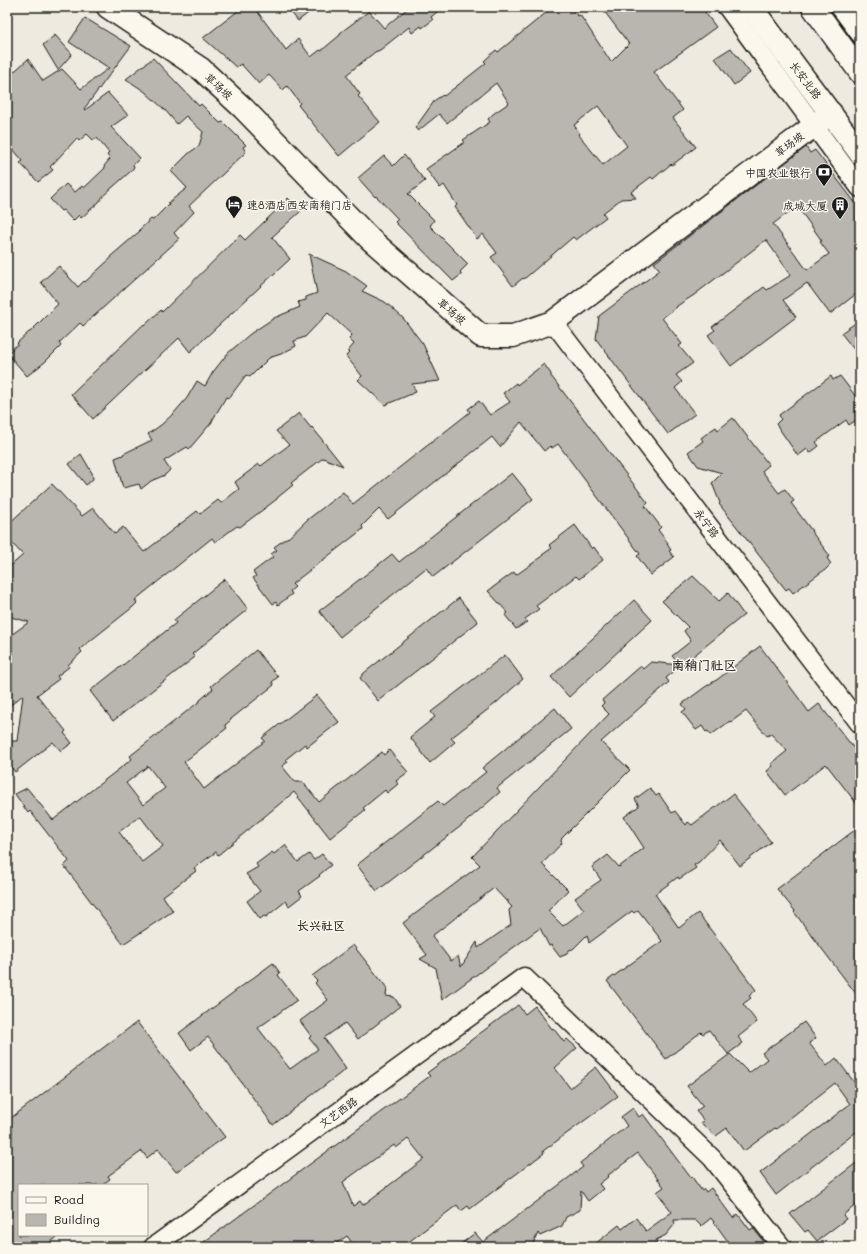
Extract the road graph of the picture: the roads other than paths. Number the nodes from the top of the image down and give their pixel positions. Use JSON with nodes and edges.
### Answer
{"nodes":[{"id":1,"x":108,"y":7,"type":"edge"},
{"id":2,"x":727,"y":7,"type":"edge"},
{"id":3,"x":751,"y":7,"type":"edge"},
{"id":4,"x":813,"y":7,"type":"edge"},
{"id":5,"x":840,"y":7,"type":"edge"},
{"id":6,"x":860,"y":34,"type":"edge"},
{"id":7,"x":860,"y":72,"type":"edge"},
{"id":8,"x":822,"y":119,"type":"junction"},
{"id":9,"x":860,"y":153,"type":"edge"},
{"id":10,"x":860,"y":188,"type":"edge"},
{"id":11,"x":553,"y":322,"type":"junction"},
{"id":12,"x":860,"y":724,"type":"edge"},
{"id":13,"x":153,"y":1247,"type":"edge"},
{"id":14,"x":782,"y":1247,"type":"edge"}],
"edges":[{"from":1,"to":11,"type":"street","name":"草场坡"},
{"from":2,"to":8,"type":"street"},
{"from":3,"to":8,"type":"street","name":"长安北路"},
{"from":4,"to":7,"type":"street"},
{"from":5,"to":6,"type":"street"},
{"from":8,"to":9,"type":"street","name":"长安北路"},
{"from":8,"to":10,"type":"street"},
{"from":8,"to":11,"type":"street","name":"草场坡"},
{"from":11,"to":12,"type":"street","name":"永宁路"},
{"from":13,"to":14,"type":"street","name":"文艺西路"}]}
